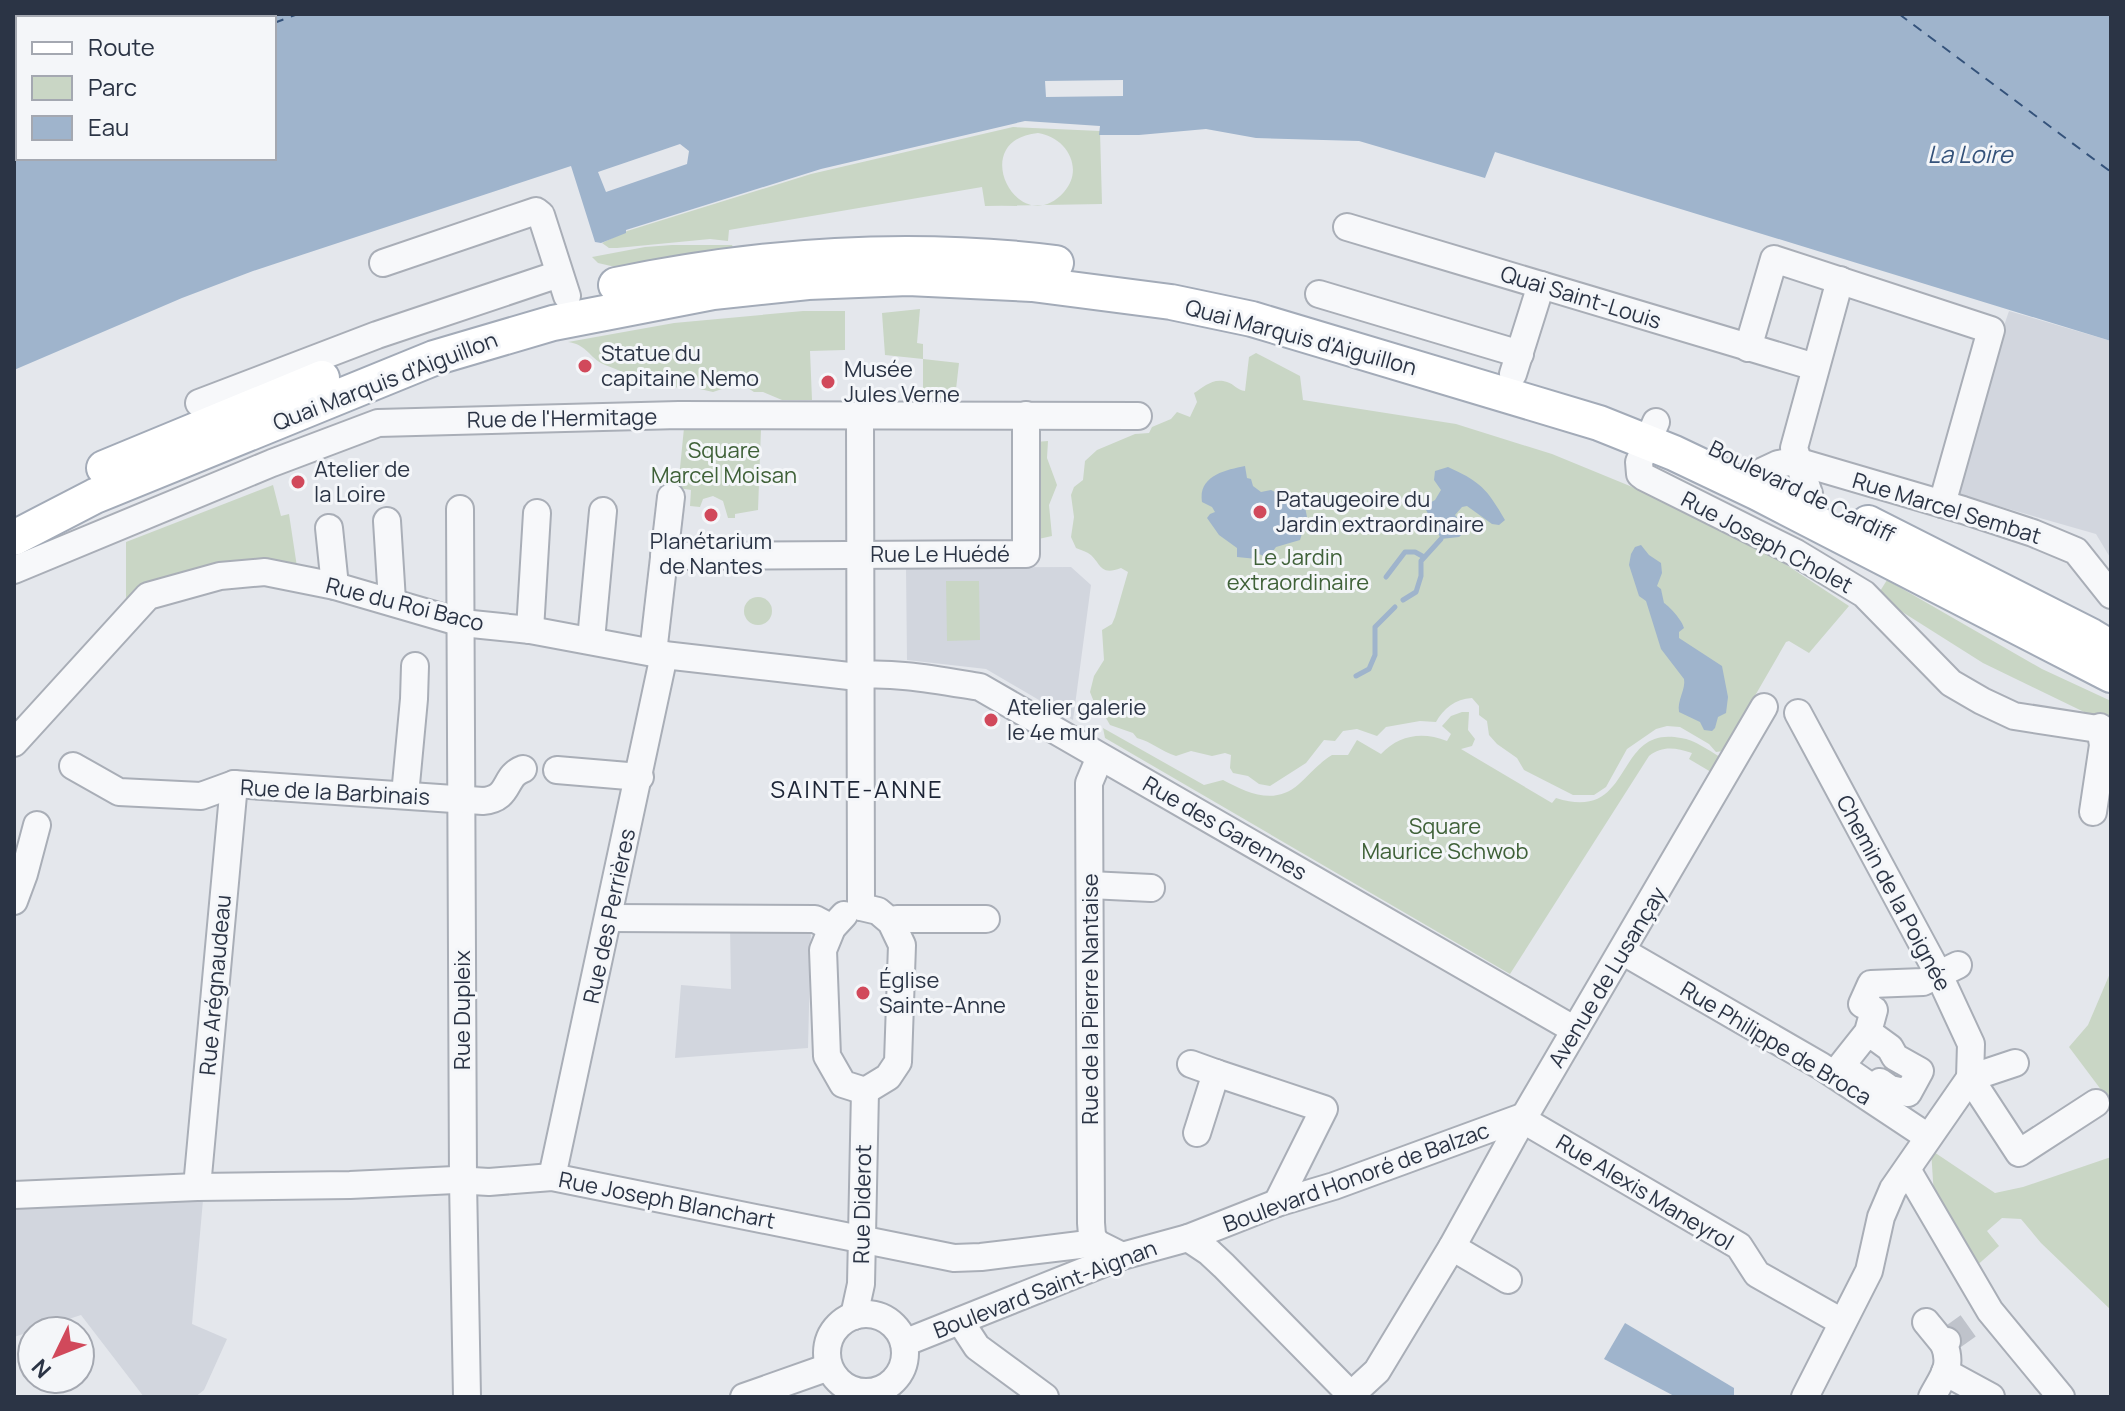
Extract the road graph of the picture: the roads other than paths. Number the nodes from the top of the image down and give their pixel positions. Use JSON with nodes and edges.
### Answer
{"nodes":[{"id":1,"x":1347,"y":227,"type":"dead end"},
{"id":2,"x":383,"y":263,"type":"dead end"},
{"id":3,"x":1840,"y":280,"type":"junction"},
{"id":4,"x":1541,"y":285,"type":"junction"},
{"id":5,"x":579,"y":293,"type":"junction"},
{"id":6,"x":1319,"y":294,"type":"dead end"},
{"id":7,"x":1748,"y":348,"type":"junction"},
{"id":8,"x":1480,"y":364,"type":"joint"},
{"id":9,"x":1815,"y":367,"type":"junction"},
{"id":10,"x":1520,"y":376,"type":"junction"},
{"id":11,"x":199,"y":403,"type":"dead end"},
{"id":12,"x":1026,"y":415,"type":"junction"},
{"id":13,"x":860,"y":416,"type":"junction"},
{"id":14,"x":1138,"y":416,"type":"dead end"},
{"id":15,"x":1651,"y":432,"type":"junction"},
{"id":16,"x":1796,"y":461,"type":"junction"},
{"id":17,"x":1763,"y":471,"type":"junction"},
{"id":18,"x":671,"y":497,"type":"dead end"},
{"id":19,"x":1804,"y":504,"type":"junction"},
{"id":20,"x":1942,"y":504,"type":"junction"},
{"id":21,"x":460,"y":509,"type":"dead end"},
{"id":22,"x":14,"y":511,"type":"edge"},
{"id":23,"x":603,"y":511,"type":"dead end"},
{"id":24,"x":537,"y":513,"type":"dead end"},
{"id":25,"x":387,"y":521,"type":"dead end"},
{"id":26,"x":329,"y":528,"type":"dead end"},
{"id":27,"x":14,"y":538,"type":"edge"},
{"id":28,"x":859,"y":555,"type":"junction"},
{"id":29,"x":664,"y":556,"type":"junction"},
{"id":30,"x":14,"y":570,"type":"edge"},
{"id":31,"x":335,"y":586,"type":"junction"},
{"id":32,"x":2111,"y":595,"type":"edge"},
{"id":33,"x":392,"y":601,"type":"junction"},
{"id":34,"x":462,"y":623,"type":"junction"},
{"id":35,"x":530,"y":630,"type":"junction"},
{"id":36,"x":591,"y":640,"type":"junction"},
{"id":37,"x":2111,"y":648,"type":"edge"},
{"id":38,"x":659,"y":654,"type":"junction"},
{"id":39,"x":415,"y":666,"type":"dead end"},
{"id":40,"x":860,"y":674,"type":"junction"},
{"id":41,"x":2111,"y":675,"type":"edge"},
{"id":42,"x":1764,"y":707,"type":"dead end"},
{"id":43,"x":1798,"y":713,"type":"dead end"},
{"id":44,"x":2106,"y":729,"type":"edge"},
{"id":45,"x":14,"y":743,"type":"edge"},
{"id":46,"x":1100,"y":757,"type":"junction"},
{"id":47,"x":73,"y":766,"type":"dead end"},
{"id":48,"x":523,"y":769,"type":"dead end"},
{"id":49,"x":557,"y":770,"type":"dead end"},
{"id":50,"x":640,"y":777,"type":"junction"},
{"id":51,"x":234,"y":784,"type":"junction"},
{"id":52,"x":405,"y":795,"type":"junction"},
{"id":53,"x":462,"y":800,"type":"junction"},
{"id":54,"x":2093,"y":812,"type":"dead end"},
{"id":55,"x":37,"y":825,"type":"dead end"},
{"id":56,"x":1090,"y":885,"type":"junction"},
{"id":57,"x":1151,"y":888,"type":"dead end"},
{"id":58,"x":14,"y":901,"type":"edge"},
{"id":59,"x":861,"y":907,"type":"junction"},
{"id":60,"x":609,"y":918,"type":"junction"},
{"id":61,"x":986,"y":919,"type":"dead end"},
{"id":62,"x":891,"y":922,"type":"junction"},
{"id":63,"x":832,"y":928,"type":"junction"},
{"id":64,"x":1622,"y":951,"type":"junction"},
{"id":65,"x":1949,"y":970,"type":"junction"},
{"id":66,"x":1575,"y":1030,"type":"junction"},
{"id":67,"x":1868,"y":1032,"type":"dead end"},
{"id":68,"x":2015,"y":1063,"type":"dead end"},
{"id":69,"x":1191,"y":1064,"type":"dead end"},
{"id":70,"x":1216,"y":1073,"type":"junction"},
{"id":71,"x":1970,"y":1078,"type":"junction"},
{"id":72,"x":865,"y":1091,"type":"junction"},
{"id":73,"x":2096,"y":1103,"type":"dead end"},
{"id":74,"x":1525,"y":1116,"type":"junction"},
{"id":75,"x":1197,"y":1133,"type":"dead end"},
{"id":76,"x":1928,"y":1137,"type":"junction"},
{"id":77,"x":1908,"y":1171,"type":"junction"},
{"id":78,"x":552,"y":1177,"type":"junction"},
{"id":79,"x":463,"y":1181,"type":"junction"},
{"id":80,"x":197,"y":1187,"type":"junction"},
{"id":81,"x":14,"y":1195,"type":"edge"},
{"id":82,"x":1277,"y":1203,"type":"junction"},
{"id":83,"x":861,"y":1238,"type":"junction"},
{"id":84,"x":1188,"y":1238,"type":"junction"},
{"id":85,"x":1096,"y":1243,"type":"junction"},
{"id":86,"x":1452,"y":1247,"type":"junction"},
{"id":87,"x":1122,"y":1256,"type":"junction"},
{"id":88,"x":1508,"y":1280,"type":"dead end"},
{"id":89,"x":854,"y":1316,"type":"junction"},
{"id":90,"x":960,"y":1321,"type":"junction"},
{"id":91,"x":1842,"y":1322,"type":"junction"},
{"id":92,"x":1926,"y":1322,"type":"dead end"},
{"id":93,"x":904,"y":1343,"type":"junction"},
{"id":94,"x":829,"y":1367,"type":"junction"},
{"id":95,"x":1945,"y":1372,"type":"junction"},
{"id":96,"x":865,"y":1395,"type":"edge"},
{"id":97,"x":1352,"y":1396,"type":"edge"},
{"id":98,"x":467,"y":1397,"type":"edge"},
{"id":99,"x":744,"y":1397,"type":"edge"},
{"id":100,"x":1045,"y":1397,"type":"edge"},
{"id":101,"x":1805,"y":1397,"type":"edge"},
{"id":102,"x":1932,"y":1397,"type":"edge"},
{"id":103,"x":1991,"y":1397,"type":"edge"},
{"id":104,"x":2061,"y":1397,"type":"edge"}],
"edges":[{"from":1,"to":4,"type":"street","name":"Quai Saint-Louis"},
{"from":2,"to":5,"type":"street"},
{"from":3,"to":7,"type":"street"},
{"from":3,"to":9,"type":"street"},
{"from":3,"to":20,"type":"street"},
{"from":4,"to":7,"type":"street","name":"Quai Saint-Louis"},
{"from":4,"to":10,"type":"street"},
{"from":5,"to":8,"type":"main road","name":"Quai Marquis d'Aiguillon"},
{"from":5,"to":10,"type":"main road","name":"Quai Marquis d'Aiguillon"},
{"from":5,"to":11,"type":"street"},
{"from":5,"to":22,"type":"main road","name":"Quai Marquis d'Aiguillon"},
{"from":5,"to":27,"type":"main road","name":"Quai Marquis d'Aiguillon"},
{"from":6,"to":10,"type":"street"},
{"from":7,"to":9,"type":"street","name":"Quai Saint-Louis"},
{"from":8,"to":10,"type":"main road","name":"Boulevard de Cardiff"},
{"from":9,"to":16,"type":"street"},
{"from":10,"to":15,"type":"main road","name":"Boulevard de Cardiff"},
{"from":12,"to":13,"type":"street","name":"Rue de l'Hermitage"},
{"from":12,"to":14,"type":"street","name":"Rue de l'Hermitage"},
{"from":12,"to":28,"type":"street","name":"Rue Le Huédé"},
{"from":13,"to":28,"type":"street"},
{"from":13,"to":30,"type":"street","name":"Rue de l'Hermitage"},
{"from":15,"to":17,"type":"main road","name":"Boulevard de Cardiff"},
{"from":15,"to":19,"type":"main road","name":"Boulevard de Cardiff"},
{"from":15,"to":44,"type":"street","name":"Rue Joseph Cholet"},
{"from":16,"to":17,"type":"street"},
{"from":16,"to":19,"type":"street"},
{"from":16,"to":20,"type":"street","name":"Rue Marcel Sembat"},
{"from":17,"to":19,"type":"main road","name":"Boulevard de Cardiff"},
{"from":18,"to":29,"type":"street","name":"Rue des Perrières"},
{"from":19,"to":37,"type":"main road","name":"Boulevard de Cardiff"},
{"from":19,"to":41,"type":"main road","name":"Boulevard de Cardiff"},
{"from":20,"to":32,"type":"street","name":"Rue Marcel Sembat"},
{"from":21,"to":34,"type":"street","name":"Rue Dupleix"},
{"from":23,"to":36,"type":"street"},
{"from":24,"to":35,"type":"street"},
{"from":25,"to":33,"type":"street"},
{"from":26,"to":31,"type":"street"},
{"from":28,"to":29,"type":"street","name":"Rue Le Huédé"},
{"from":28,"to":40,"type":"street"},
{"from":29,"to":38,"type":"street","name":"Rue des Perrières"},
{"from":31,"to":33,"type":"street","name":"Rue du Roi Baco"},
{"from":31,"to":45,"type":"street","name":"Rue du Roi Baco"},
{"from":33,"to":34,"type":"street","name":"Rue du Roi Baco"},
{"from":34,"to":35,"type":"street","name":"Rue du Roi Baco"},
{"from":34,"to":53,"type":"street","name":"Rue Dupleix"},
{"from":35,"to":36,"type":"street","name":"Rue du Roi Baco"},
{"from":36,"to":38,"type":"street","name":"Rue du Roi Baco"},
{"from":38,"to":40,"type":"street","name":"Rue du Roi Baco"},
{"from":38,"to":50,"type":"street","name":"Rue des Perrières"},
{"from":39,"to":52,"type":"street"},
{"from":40,"to":46,"type":"street","name":"Rue des Garennes"},
{"from":40,"to":59,"type":"street"},
{"from":42,"to":64,"type":"street","name":"Avenue de Lusançay"},
{"from":43,"to":65,"type":"street","name":"Chemin de la Poignée"},
{"from":44,"to":54,"type":"street","name":"Rue Joseph Cholet"},
{"from":46,"to":56,"type":"street","name":"Rue de la Pierre Nantaise"},
{"from":46,"to":66,"type":"street","name":"Rue des Garennes"},
{"from":47,"to":51,"type":"street","name":"Rue de la Barbinais"},
{"from":48,"to":53,"type":"street","name":"Rue de la Barbinais"},
{"from":49,"to":50,"type":"street"},
{"from":50,"to":60,"type":"street","name":"Rue des Perrières"},
{"from":51,"to":52,"type":"street","name":"Rue de la Barbinais"},
{"from":51,"to":80,"type":"street","name":"Rue Arégnaudeau"},
{"from":52,"to":53,"type":"street","name":"Rue de la Barbinais"},
{"from":53,"to":79,"type":"street","name":"Rue Dupleix"},
{"from":55,"to":58,"type":"street"},
{"from":56,"to":57,"type":"street"},
{"from":56,"to":85,"type":"street","name":"Rue de la Pierre Nantaise"},
{"from":59,"to":62,"type":"street"},
{"from":59,"to":63,"type":"street"},
{"from":60,"to":63,"type":"street"},
{"from":60,"to":78,"type":"street","name":"Rue des Perrières"},
{"from":61,"to":62,"type":"street"},
{"from":62,"to":72,"type":"street"},
{"from":63,"to":72,"type":"street"},
{"from":64,"to":66,"type":"street","name":"Avenue de Lusançay"},
{"from":64,"to":76,"type":"street","name":"Rue Philippe de Broca"},
{"from":65,"to":67,"type":"street"},
{"from":65,"to":71,"type":"street","name":"Chemin de la Poignée"},
{"from":66,"to":74,"type":"street","name":"Avenue de Lusançay"},
{"from":68,"to":71,"type":"street"},
{"from":69,"to":70,"type":"street"},
{"from":70,"to":75,"type":"street"},
{"from":70,"to":82,"type":"street"},
{"from":71,"to":73,"type":"street"},
{"from":71,"to":76,"type":"street"},
{"from":72,"to":83,"type":"street","name":"Rue Diderot"},
{"from":74,"to":82,"type":"street","name":"Boulevard Honoré de Balzac"},
{"from":74,"to":86,"type":"street","name":"Avenue de Lusançay"},
{"from":74,"to":91,"type":"street","name":"Rue Alexis Maneyrol"},
{"from":76,"to":77,"type":"street"},
{"from":77,"to":91,"type":"street"},
{"from":77,"to":104,"type":"street"},
{"from":78,"to":79,"type":"street","name":"Rue Joseph Blanchart"},
{"from":78,"to":83,"type":"street","name":"Rue Joseph Blanchart"},
{"from":79,"to":80,"type":"street","name":"Rue Joseph Blanchart"},
{"from":79,"to":98,"type":"street","name":"Rue Dupleix"},
{"from":80,"to":81,"type":"street","name":"Rue Joseph Blanchart"},
{"from":82,"to":84,"type":"street","name":"Boulevard Honoré de Balzac"},
{"from":83,"to":85,"type":"street","name":"Rue Joseph Blanchart"},
{"from":83,"to":89,"type":"street","name":"Rue Diderot"},
{"from":84,"to":87,"type":"street","name":"Boulevard Saint-Aignan"},
{"from":84,"to":97,"type":"street"},
{"from":85,"to":87,"type":"street"},
{"from":86,"to":88,"type":"street"},
{"from":86,"to":97,"type":"street","name":"Avenue de Lusançay"},
{"from":87,"to":90,"type":"street","name":"Boulevard Saint-Aignan"},
{"from":89,"to":93,"type":"street"},
{"from":89,"to":94,"type":"street"},
{"from":90,"to":93,"type":"street","name":"Boulevard Saint-Aignan"},
{"from":90,"to":100,"type":"street"},
{"from":91,"to":101,"type":"street"},
{"from":92,"to":95,"type":"street"},
{"from":93,"to":96,"type":"street"},
{"from":94,"to":96,"type":"street"},
{"from":94,"to":99,"type":"street"},
{"from":95,"to":102,"type":"street"},
{"from":95,"to":103,"type":"street"}]}
